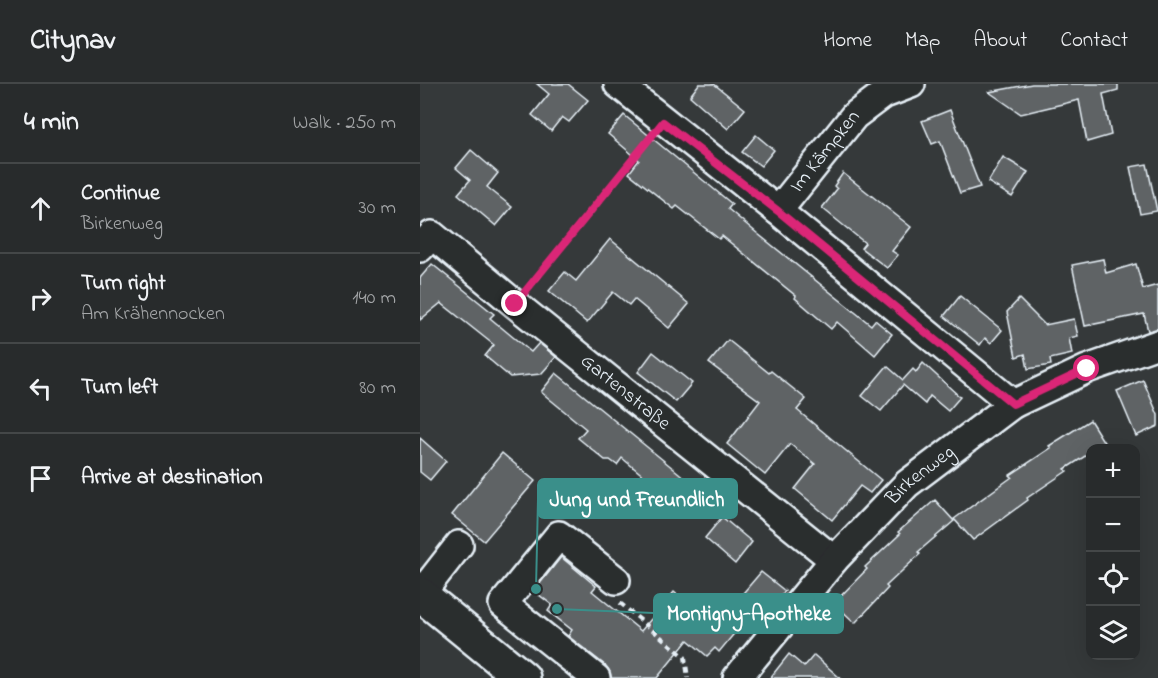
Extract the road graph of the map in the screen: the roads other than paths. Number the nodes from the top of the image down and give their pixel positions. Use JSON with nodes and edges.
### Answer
{"nodes":[{"id":1,"x":618,"y":84,"type":"edge"},
{"id":2,"x":911,"y":84,"type":"edge"},
{"id":3,"x":778,"y":211,"type":"junction"},
{"id":4,"x":420,"y":248,"type":"edge"},
{"id":5,"x":1158,"y":344,"type":"edge"},
{"id":6,"x":1013,"y":404,"type":"junction"},
{"id":7,"x":459,"y":545,"type":"dead end"},
{"id":8,"x":834,"y":560,"type":"junction"},
{"id":9,"x":616,"y":580,"type":"road end"},
{"id":10,"x":420,"y":595,"type":"edge"},
{"id":11,"x":523,"y":678,"type":"edge"},
{"id":12,"x":596,"y":678,"type":"edge"},
{"id":13,"x":737,"y":678,"type":"edge"}],
"edges":[{"from":1,"to":3,"type":"street"},
{"from":2,"to":3,"type":"street","name":"Im Kämpken"},
{"from":3,"to":6,"type":"street"},
{"from":4,"to":8,"type":"street","name":"Gartenstraße"},
{"from":5,"to":6,"type":"street","name":"Birkenweg"},
{"from":6,"to":8,"type":"street","name":"Birkenweg"},
{"from":7,"to":10,"type":"street"},
{"from":8,"to":13,"type":"street","name":"Birkenweg"},
{"from":9,"to":12,"type":"street"},
{"from":10,"to":11,"type":"main road"}]}
